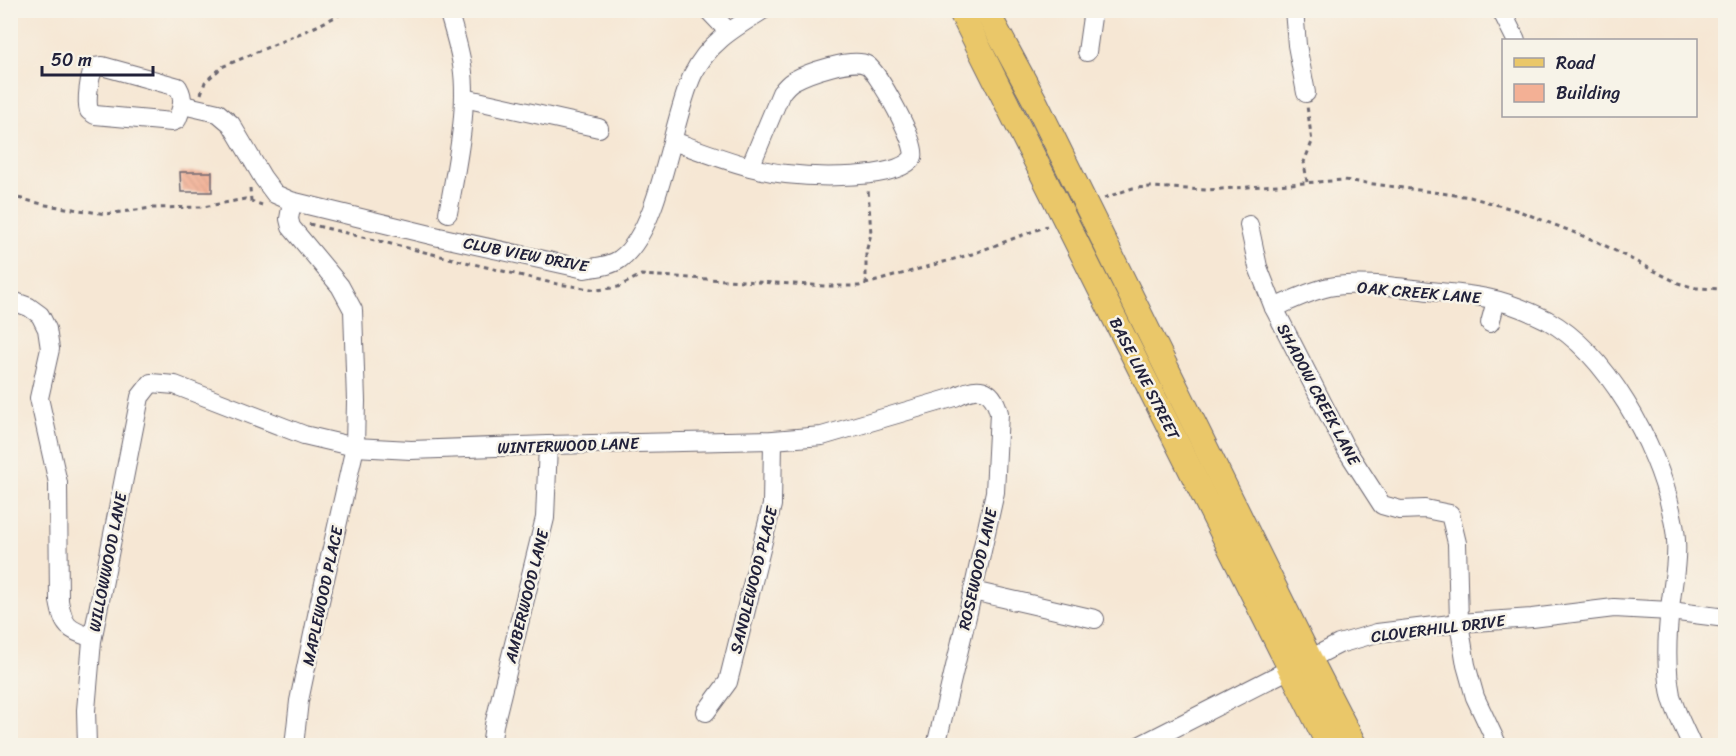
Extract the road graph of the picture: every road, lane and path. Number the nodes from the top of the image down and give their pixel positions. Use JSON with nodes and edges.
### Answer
{"nodes":[{"id":1,"x":339,"y":10,"type":"edge"},
{"id":2,"x":448,"y":10,"type":"edge"},
{"id":3,"x":708,"y":10,"type":"edge"},
{"id":4,"x":763,"y":10,"type":"edge"},
{"id":5,"x":960,"y":10,"type":"edge"},
{"id":6,"x":986,"y":10,"type":"edge"},
{"id":7,"x":1093,"y":10,"type":"edge"},
{"id":8,"x":1294,"y":10,"type":"edge"},
{"id":9,"x":1501,"y":10,"type":"edge"},
{"id":10,"x":728,"y":31,"type":"junction"},
{"id":11,"x":1516,"y":39,"type":"edge"},
{"id":12,"x":1087,"y":52,"type":"dead end"},
{"id":13,"x":1306,"y":93,"type":"dead end"},
{"id":14,"x":464,"y":98,"type":"junction"},
{"id":15,"x":190,"y":106,"type":"junction"},
{"id":16,"x":1309,"y":123,"type":"dead end"},
{"id":17,"x":599,"y":128,"type":"dead end"},
{"id":18,"x":673,"y":141,"type":"junction"},
{"id":19,"x":750,"y":167,"type":"junction"},
{"id":20,"x":867,"y":175,"type":"junction"},
{"id":21,"x":250,"y":182,"type":"dead end"},
{"id":22,"x":1307,"y":183,"type":"junction"},
{"id":23,"x":1102,"y":198,"type":"dead end"},
{"id":24,"x":251,"y":201,"type":"dead end"},
{"id":25,"x":292,"y":202,"type":"junction"},
{"id":26,"x":448,"y":213,"type":"dead end"},
{"id":27,"x":1249,"y":225,"type":"dead end"},
{"id":28,"x":866,"y":285,"type":"dead end"},
{"id":29,"x":1725,"y":289,"type":"edge"},
{"id":30,"x":10,"y":300,"type":"edge"},
{"id":31,"x":1496,"y":301,"type":"junction"},
{"id":32,"x":1274,"y":308,"type":"junction"},
{"id":33,"x":1490,"y":323,"type":"dead end"},
{"id":34,"x":151,"y":384,"type":"joint"},
{"id":35,"x":988,"y":393,"type":"joint"},
{"id":36,"x":773,"y":440,"type":"junction"},
{"id":37,"x":548,"y":444,"type":"junction"},
{"id":38,"x":355,"y":447,"type":"junction"},
{"id":39,"x":973,"y":591,"type":"junction"},
{"id":40,"x":1670,"y":611,"type":"junction"},
{"id":41,"x":1725,"y":618,"type":"edge"},
{"id":42,"x":1095,"y":619,"type":"dead end"},
{"id":43,"x":1459,"y":623,"type":"junction"},
{"id":44,"x":92,"y":638,"type":"junction"},
{"id":45,"x":1300,"y":664,"type":"junction"},
{"id":46,"x":706,"y":712,"type":"dead end"},
{"id":47,"x":1170,"y":738,"type":"edge"},
{"id":48,"x":87,"y":746,"type":"edge"},
{"id":49,"x":294,"y":746,"type":"edge"},
{"id":50,"x":492,"y":746,"type":"edge"},
{"id":51,"x":936,"y":746,"type":"edge"},
{"id":52,"x":1139,"y":746,"type":"edge"},
{"id":53,"x":1329,"y":746,"type":"edge"},
{"id":54,"x":1355,"y":746,"type":"edge"},
{"id":55,"x":1498,"y":746,"type":"edge"},
{"id":56,"x":1692,"y":746,"type":"edge"}],
"edges":[{"from":1,"to":15,"type":"path"},
{"from":2,"to":14,"type":"street"},
{"from":3,"to":10,"type":"street"},
{"from":4,"to":10,"type":"street","name":"CLUB VIEW DRIVE"},
{"from":5,"to":45,"type":"main road","name":"BASE LINE STREET"},
{"from":6,"to":45,"type":"main road","name":"BASE LINE STREET"},
{"from":7,"to":12,"type":"street"},
{"from":8,"to":13,"type":"street"},
{"from":9,"to":11,"type":"street"},
{"from":10,"to":18,"type":"street","name":"CLUB VIEW DRIVE"},
{"from":14,"to":17,"type":"street"},
{"from":14,"to":26,"type":"street"},
{"from":15,"to":15,"type":"street"},
{"from":15,"to":25,"type":"street","name":"CLUB VIEW DRIVE"},
{"from":16,"to":22,"type":"path"},
{"from":18,"to":19,"type":"street"},
{"from":18,"to":25,"type":"street","name":"CLUB VIEW DRIVE"},
{"from":19,"to":20,"type":"street"},
{"from":19,"to":20,"type":"street"},
{"from":20,"to":28,"type":"path"},
{"from":21,"to":24,"type":"path"},
{"from":22,"to":23,"type":"path"},
{"from":22,"to":29,"type":"path"},
{"from":25,"to":38,"type":"street","name":"MAPLEWOOD PLACE"},
{"from":27,"to":32,"type":"street","name":"SHADOW CREEK LANE"},
{"from":30,"to":44,"type":"street"},
{"from":31,"to":32,"type":"street","name":"OAK CREEK LANE"},
{"from":31,"to":33,"type":"street","name":"OAK CREEK LANE"},
{"from":31,"to":40,"type":"street","name":"OAK CREEK LANE"},
{"from":32,"to":43,"type":"street","name":"SHADOW CREEK LANE"},
{"from":34,"to":38,"type":"street","name":"WINTERWOOD LANE"},
{"from":34,"to":44,"type":"street","name":"WILLOWWOOD LANE"},
{"from":35,"to":36,"type":"street","name":"WINTERWOOD LANE"},
{"from":35,"to":39,"type":"street","name":"ROSEWOOD LANE"},
{"from":36,"to":37,"type":"street","name":"WINTERWOOD LANE"},
{"from":36,"to":46,"type":"street","name":"SANDLEWOOD PLACE"},
{"from":37,"to":38,"type":"street","name":"WINTERWOOD LANE"},
{"from":37,"to":50,"type":"street","name":"AMBERWOOD LANE"},
{"from":38,"to":49,"type":"street","name":"MAPLEWOOD PLACE"},
{"from":39,"to":42,"type":"street"},
{"from":39,"to":51,"type":"street","name":"ROSEWOOD LANE"},
{"from":40,"to":41,"type":"street","name":"CLOVERHILL DRIVE"},
{"from":40,"to":43,"type":"street","name":"CLOVERHILL DRIVE"},
{"from":40,"to":56,"type":"street"},
{"from":43,"to":45,"type":"street","name":"CLOVERHILL DRIVE"},
{"from":43,"to":55,"type":"street","name":"SHADOW CREEK LANE"},
{"from":44,"to":48,"type":"street","name":"WILLOWWOOD LANE"},
{"from":45,"to":47,"type":"street","name":"CLOVERHILL DRIVE"},
{"from":45,"to":53,"type":"main road","name":"BASE LINE STREET"},
{"from":45,"to":54,"type":"main road","name":"BASE LINE STREET"},
{"from":47,"to":52,"type":"street","name":"CLOVERHILL DRIVE"}]}
